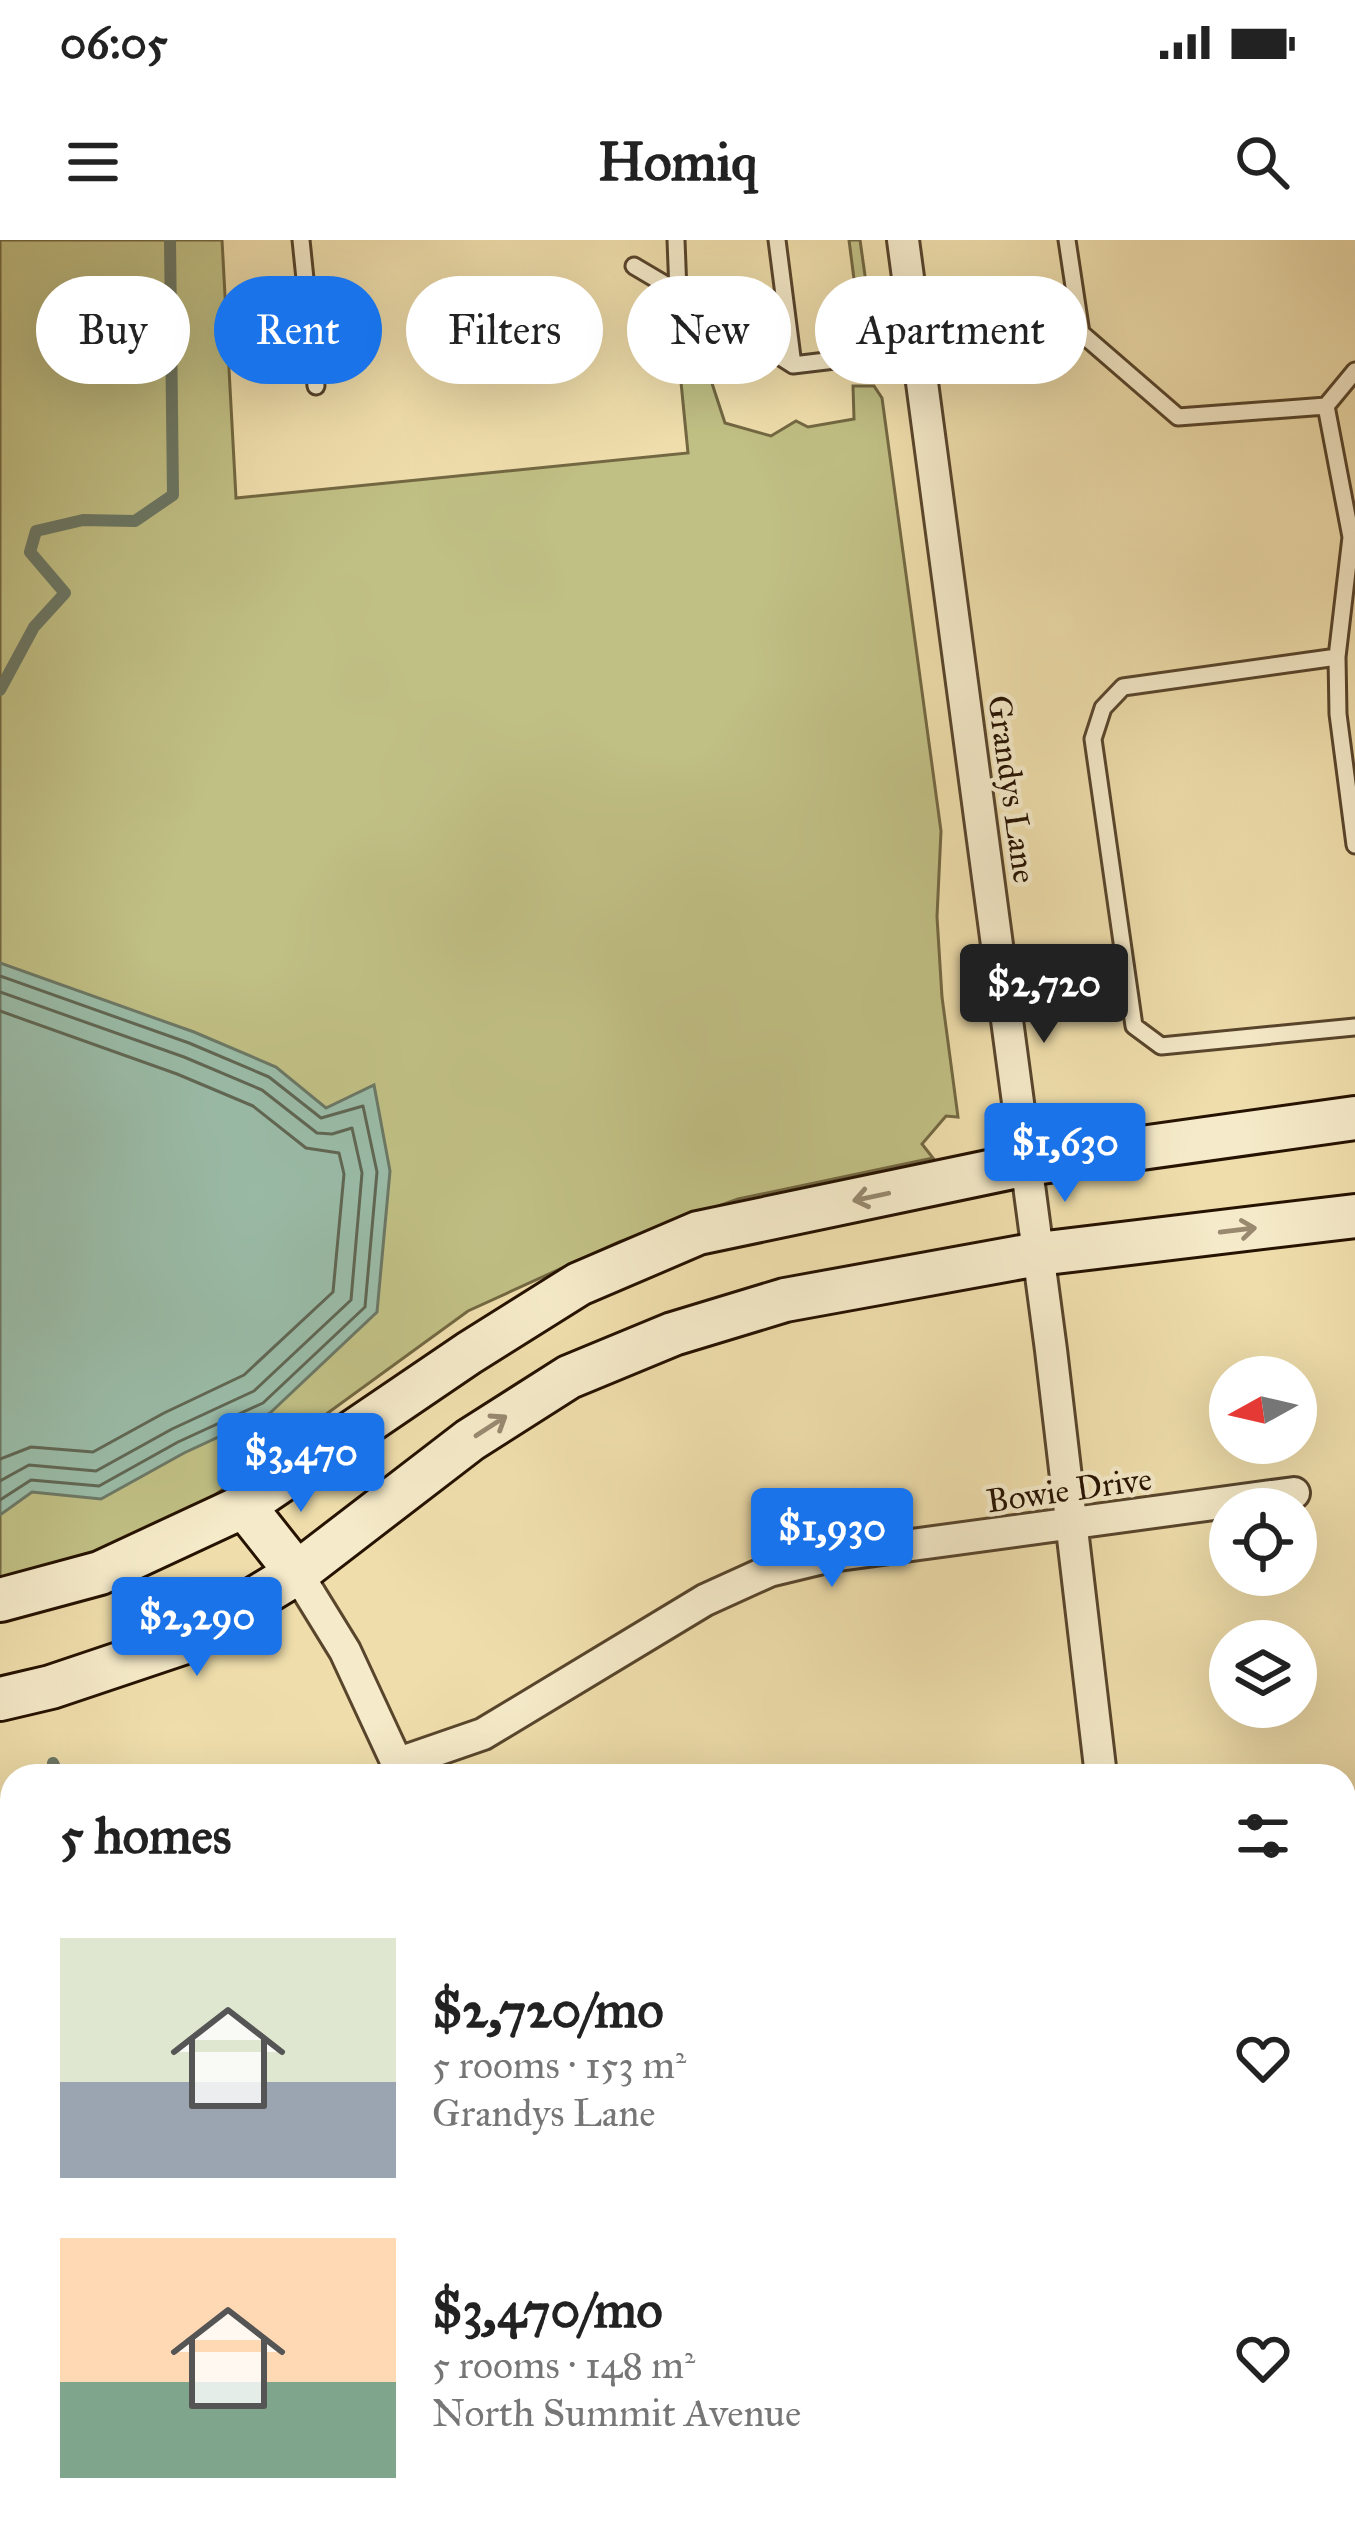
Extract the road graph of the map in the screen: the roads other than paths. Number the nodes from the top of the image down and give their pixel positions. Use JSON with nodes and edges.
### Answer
{"nodes":[{"id":1,"x":301,"y":240,"type":"edge"},
{"id":2,"x":676,"y":240,"type":"edge"},
{"id":3,"x":777,"y":240,"type":"edge"},
{"id":4,"x":903,"y":240,"type":"edge"},
{"id":5,"x":1067,"y":240,"type":"edge"},
{"id":6,"x":634,"y":266,"type":"dead end"},
{"id":7,"x":651,"y":276,"type":"edge"},
{"id":8,"x":677,"y":276,"type":"edge"},
{"id":9,"x":908,"y":276,"type":"edge"},
{"id":10,"x":1072,"y":276,"type":"edge"},
{"id":11,"x":1087,"y":339,"type":"edge"},
{"id":12,"x":815,"y":362,"type":"edge"},
{"id":13,"x":793,"y":365,"type":"joint"},
{"id":14,"x":1355,"y":371,"type":"edge"},
{"id":15,"x":923,"y":384,"type":"edge"},
{"id":16,"x":316,"y":386,"type":"dead end"},
{"id":17,"x":1326,"y":406,"type":"junction"},
{"id":18,"x":1353,"y":537,"type":"edge"},
{"id":19,"x":1336,"y":657,"type":"junction"},
{"id":20,"x":1351,"y":790,"type":"edge"},
{"id":21,"x":1355,"y":845,"type":"edge"},
{"id":22,"x":1355,"y":1027,"type":"edge"},
{"id":23,"x":1355,"y":1118,"type":"edge"},
{"id":24,"x":1027,"y":1164,"type":"junction"},
{"id":25,"x":1355,"y":1216,"type":"edge"},
{"id":26,"x":1038,"y":1254,"type":"junction"},
{"id":27,"x":244,"y":1506,"type":"junction"},
{"id":28,"x":1209,"y":1506,"type":"edge"},
{"id":29,"x":1071,"y":1526,"type":"junction"},
{"id":30,"x":297,"y":1573,"type":"junction"},
{"id":31,"x":0,"y":1600,"type":"edge"},
{"id":32,"x":0,"y":1699,"type":"edge"},
{"id":33,"x":398,"y":1764,"type":"edge"},
{"id":34,"x":415,"y":1764,"type":"edge"},
{"id":35,"x":1100,"y":1764,"type":"edge"}],
"edges":[{"from":1,"to":16,"type":"lane"},
{"from":2,"to":8,"type":"lane"},
{"from":3,"to":13,"type":"lane"},
{"from":4,"to":9,"type":"street","name":"Grandys Lane"},
{"from":5,"to":10,"type":"lane"},
{"from":6,"to":7,"type":"lane"},
{"from":11,"to":17,"type":"lane"},
{"from":12,"to":13,"type":"lane"},
{"from":14,"to":17,"type":"lane"},
{"from":15,"to":24,"type":"street","name":"Grandys Lane"},
{"from":17,"to":18,"type":"lane"},
{"from":18,"to":19,"type":"lane"},
{"from":19,"to":20,"type":"lane"},
{"from":19,"to":22,"type":"lane"},
{"from":20,"to":21,"type":"lane"},
{"from":23,"to":24,"type":"main road"},
{"from":24,"to":26,"type":"street","name":"Grandys Lane"},
{"from":24,"to":27,"type":"main road","one_way":true},
{"from":26,"to":25,"type":"main road","one_way":true},
{"from":26,"to":29,"type":"street","name":"Grandys Lane"},
{"from":30,"to":26,"type":"main road","one_way":true},
{"from":27,"to":30,"type":"main road"},
{"from":27,"to":31,"type":"main road"},
{"from":28,"to":29,"type":"street","name":"Bowie Drive"},
{"from":29,"to":34,"type":"street","name":"Bowie Drive"},
{"from":29,"to":35,"type":"street","name":"Grandys Lane"},
{"from":30,"to":32,"type":"main road"},
{"from":30,"to":33,"type":"street"}]}
